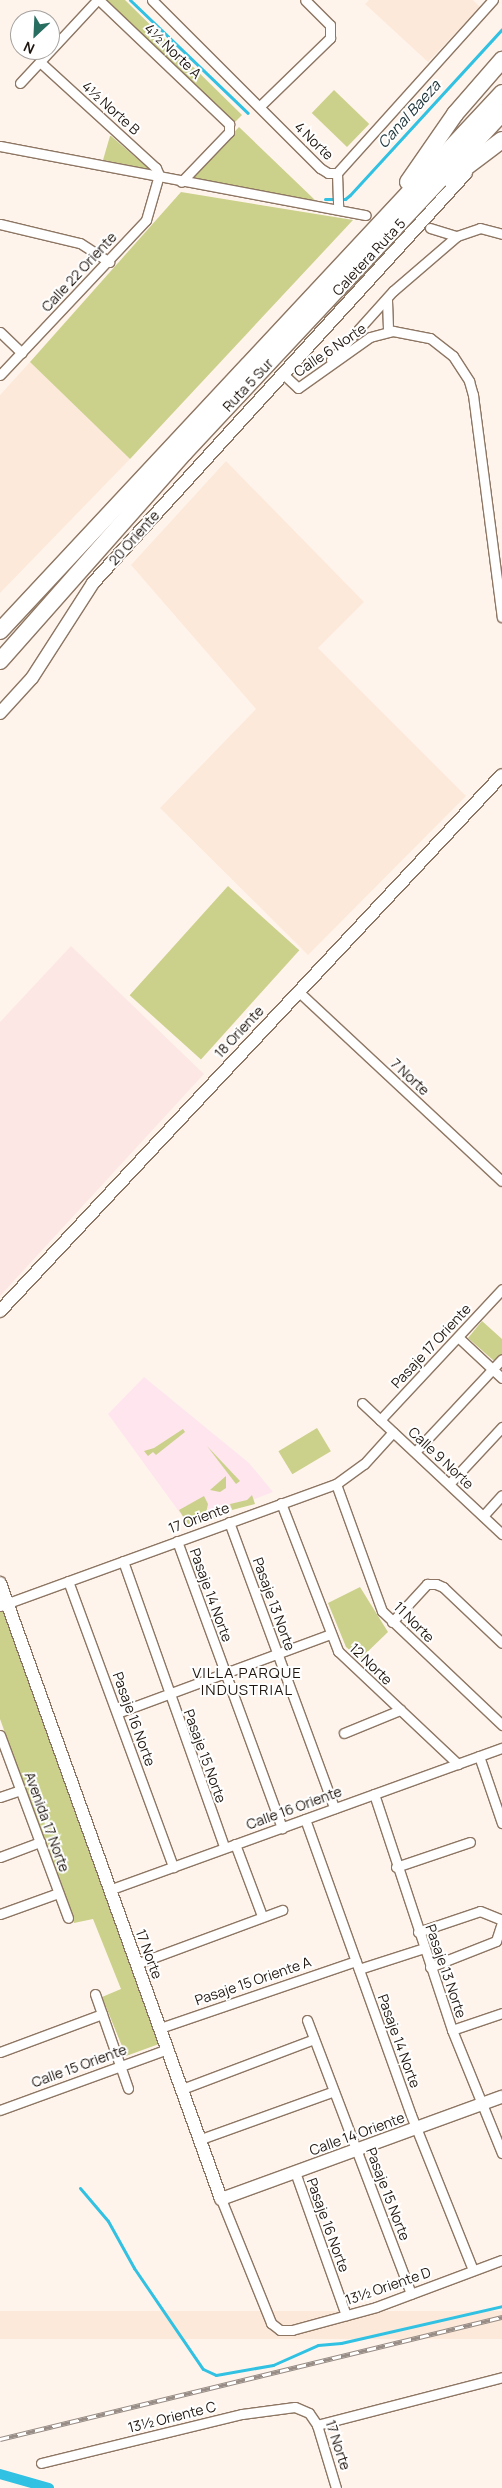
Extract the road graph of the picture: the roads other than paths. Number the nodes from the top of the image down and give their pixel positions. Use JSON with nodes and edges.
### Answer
{"nodes":[{"id":1,"x":98,"y":0,"type":"edge"},
{"id":2,"x":152,"y":0,"type":"edge"},
{"id":3,"x":305,"y":0,"type":"edge"},
{"id":4,"x":493,"y":0,"type":"edge"},
{"id":5,"x":502,"y":60,"type":"edge"},
{"id":6,"x":40,"y":62,"type":"junction"},
{"id":7,"x":20,"y":83,"type":"dead end"},
{"id":8,"x":502,"y":93,"type":"edge"},
{"id":9,"x":260,"y":106,"type":"junction"},
{"id":10,"x":502,"y":113,"type":"edge"},
{"id":11,"x":502,"y":140,"type":"edge"},
{"id":12,"x":0,"y":146,"type":"edge"},
{"id":13,"x":477,"y":160,"type":"junction"},
{"id":14,"x":337,"y":173,"type":"junction"},
{"id":15,"x":159,"y":178,"type":"junction"},
{"id":16,"x":181,"y":182,"type":"junction"},
{"id":17,"x":338,"y":203,"type":"junction"},
{"id":18,"x":414,"y":208,"type":"junction"},
{"id":19,"x":366,"y":215,"type":"dead end"},
{"id":20,"x":0,"y":224,"type":"edge"},
{"id":21,"x":430,"y":228,"type":"dead end"},
{"id":22,"x":370,"y":234,"type":"junction"},
{"id":23,"x":502,"y":234,"type":"edge"},
{"id":24,"x":457,"y":236,"type":"junction"},
{"id":25,"x":109,"y":262,"type":"junction"},
{"id":26,"x":387,"y":297,"type":"junction"},
{"id":27,"x":0,"y":332,"type":"edge"},
{"id":28,"x":388,"y":332,"type":"junction"},
{"id":29,"x":22,"y":353,"type":"junction"},
{"id":30,"x":282,"y":373,"type":"junction"},
{"id":31,"x":319,"y":374,"type":"junction"},
{"id":32,"x":0,"y":375,"type":"edge"},
{"id":33,"x":502,"y":617,"type":"edge"},
{"id":34,"x":0,"y":630,"type":"edge"},
{"id":35,"x":0,"y":662,"type":"edge"},
{"id":36,"x":0,"y":713,"type":"edge"},
{"id":37,"x":502,"y":776,"type":"edge"},
{"id":38,"x":299,"y":992,"type":"junction"},
{"id":39,"x":502,"y":1181,"type":"edge"},
{"id":40,"x":502,"y":1290,"type":"edge"},
{"id":41,"x":0,"y":1311,"type":"edge"},
{"id":42,"x":458,"y":1337,"type":"junction"},
{"id":43,"x":502,"y":1359,"type":"edge"},
{"id":44,"x":493,"y":1369,"type":"junction"},
{"id":45,"x":502,"y":1378,"type":"edge"},
{"id":46,"x":362,"y":1403,"type":"dead end"},
{"id":47,"x":380,"y":1420,"type":"junction"},
{"id":48,"x":502,"y":1427,"type":"edge"},
{"id":49,"x":393,"y":1432,"type":"junction"},
{"id":50,"x":415,"y":1452,"type":"junction"},
{"id":51,"x":336,"y":1484,"type":"junction"},
{"id":52,"x":449,"y":1484,"type":"junction"},
{"id":53,"x":502,"y":1495,"type":"edge"},
{"id":54,"x":281,"y":1504,"type":"junction"},
{"id":55,"x":483,"y":1516,"type":"junction"},
{"id":56,"x":229,"y":1522,"type":"junction"},
{"id":57,"x":502,"y":1534,"type":"edge"},
{"id":58,"x":177,"y":1541,"type":"junction"},
{"id":59,"x":123,"y":1561,"type":"junction"},
{"id":60,"x":68,"y":1581,"type":"junction"},
{"id":61,"x":0,"y":1583,"type":"edge"},
{"id":62,"x":2,"y":1605,"type":"edge"},
{"id":63,"x":392,"y":1622,"type":"junction"},
{"id":64,"x":331,"y":1634,"type":"junction"},
{"id":65,"x":502,"y":1642,"type":"edge"},
{"id":66,"x":277,"y":1655,"type":"junction"},
{"id":67,"x":225,"y":1674,"type":"junction"},
{"id":68,"x":168,"y":1694,"type":"junction"},
{"id":69,"x":400,"y":1710,"type":"junction"},
{"id":70,"x":117,"y":1713,"type":"junction"},
{"id":71,"x":502,"y":1725,"type":"edge"},
{"id":72,"x":344,"y":1733,"type":"dead end"},
{"id":73,"x":0,"y":1737,"type":"edge"},
{"id":74,"x":502,"y":1739,"type":"edge"},
{"id":75,"x":502,"y":1748,"type":"edge"},
{"id":76,"x":489,"y":1752,"type":"junction"},
{"id":77,"x":479,"y":1756,"type":"junction"},
{"id":78,"x":458,"y":1764,"type":"junction"},
{"id":79,"x":20,"y":1790,"type":"junction"},
{"id":80,"x":374,"y":1794,"type":"junction"},
{"id":81,"x":0,"y":1797,"type":"edge"},
{"id":82,"x":334,"y":1808,"type":"junction"},
{"id":83,"x":306,"y":1819,"type":"junction"},
{"id":84,"x":502,"y":1823,"type":"edge"},
{"id":85,"x":282,"y":1828,"type":"junction"},
{"id":86,"x":40,"y":1842,"type":"junction"},
{"id":87,"x":470,"y":1842,"type":"dead end"},
{"id":88,"x":235,"y":1844,"type":"junction"},
{"id":89,"x":224,"y":1846,"type":"junction"},
{"id":90,"x":0,"y":1857,"type":"edge"},
{"id":91,"x":173,"y":1866,"type":"junction"},
{"id":92,"x":396,"y":1867,"type":"junction"},
{"id":93,"x":109,"y":1890,"type":"junction"},
{"id":94,"x":58,"y":1893,"type":"junction"},
{"id":95,"x":282,"y":1910,"type":"dead end"},
{"id":96,"x":0,"y":1914,"type":"edge"},
{"id":97,"x":262,"y":1916,"type":"junction"},
{"id":98,"x":68,"y":1918,"type":"dead end"},
{"id":99,"x":502,"y":1922,"type":"edge"},
{"id":100,"x":418,"y":1932,"type":"junction"},
{"id":101,"x":424,"y":1948,"type":"junction"},
{"id":102,"x":136,"y":1964,"type":"junction"},
{"id":103,"x":357,"y":1965,"type":"junction"},
{"id":104,"x":430,"y":1967,"type":"junction"},
{"id":105,"x":95,"y":1994,"type":"dead end"},
{"id":106,"x":102,"y":2014,"type":"junction"},
{"id":107,"x":502,"y":2014,"type":"edge"},
{"id":108,"x":307,"y":2020,"type":"dead end"},
{"id":109,"x":160,"y":2028,"type":"junction"},
{"id":110,"x":452,"y":2030,"type":"junction"},
{"id":111,"x":314,"y":2039,"type":"junction"},
{"id":112,"x":168,"y":2049,"type":"junction"},
{"id":113,"x":0,"y":2052,"type":"edge"},
{"id":114,"x":121,"y":2066,"type":"junction"},
{"id":115,"x":128,"y":2088,"type":"dead end"},
{"id":116,"x":182,"y":2089,"type":"junction"},
{"id":117,"x":334,"y":2091,"type":"junction"},
{"id":118,"x":502,"y":2097,"type":"edge"},
{"id":119,"x":481,"y":2104,"type":"junction"},
{"id":120,"x":0,"y":2110,"type":"edge"},
{"id":121,"x":418,"y":2127,"type":"junction"},
{"id":122,"x":201,"y":2139,"type":"junction"},
{"id":123,"x":356,"y":2150,"type":"junction"},
{"id":124,"x":502,"y":2153,"type":"edge"},
{"id":125,"x":295,"y":2172,"type":"junction"},
{"id":126,"x":221,"y":2199,"type":"junction"},
{"id":127,"x":502,"y":2260,"type":"edge"},
{"id":128,"x":473,"y":2270,"type":"junction"},
{"id":129,"x":411,"y":2294,"type":"junction"},
{"id":130,"x":346,"y":2315,"type":"junction"},
{"id":131,"x":280,"y":2330,"type":"joint"},
{"id":132,"x":502,"y":2377,"type":"edge"},
{"id":133,"x":310,"y":2413,"type":"joint"},
{"id":134,"x":317,"y":2424,"type":"junction"},
{"id":135,"x":41,"y":2463,"type":"dead end"},
{"id":136,"x":336,"y":2488,"type":"edge"}],
"edges":[{"from":1,"to":6,"type":"street"},
{"from":1,"to":16,"type":"street","name":"4½ Norte A"},
{"from":2,"to":9,"type":"street","name":"4 Norte"},
{"from":3,"to":9,"type":"street"},
{"from":4,"to":14,"type":"street","name":"4 Norte"},
{"from":5,"to":22,"type":"highway"},
{"from":6,"to":7,"type":"street"},
{"from":6,"to":15,"type":"street","name":"4½ Norte B"},
{"from":8,"to":22,"type":"highway","name":"Ruta 5 Sur"},
{"from":9,"to":14,"type":"street","name":"4 Norte"},
{"from":10,"to":18,"type":"highway","name":"Ruta 5 Sur"},
{"from":11,"to":13,"type":"highway"},
{"from":12,"to":15,"type":"street"},
{"from":13,"to":18,"type":"highway"},
{"from":13,"to":30,"type":"street","name":"Caletera Ruta 5"},
{"from":14,"to":17,"type":"street"},
{"from":15,"to":16,"type":"street"},
{"from":15,"to":25,"type":"street","name":"Calle 22 Oriente"},
{"from":16,"to":17,"type":"street"},
{"from":17,"to":19,"type":"street"},
{"from":18,"to":35,"type":"highway","name":"Ruta 5 Sur"},
{"from":20,"to":25,"type":"street"},
{"from":21,"to":24,"type":"street"},
{"from":22,"to":34,"type":"highway","name":"Ruta 5 Sur"},
{"from":23,"to":24,"type":"street"},
{"from":24,"to":26,"type":"street"},
{"from":25,"to":29,"type":"street","name":"Calle 22 Oriente"},
{"from":26,"to":28,"type":"street"},
{"from":26,"to":31,"type":"street"},
{"from":27,"to":29,"type":"street"},
{"from":28,"to":31,"type":"street","name":"Calle 6 Norte"},
{"from":28,"to":33,"type":"street","name":"Calle 6 Norte"},
{"from":29,"to":32,"type":"street","name":"Calle 22 Oriente"},
{"from":30,"to":31,"type":"street","name":"Calle 6 Norte"},
{"from":30,"to":36,"type":"street","name":"20 Oriente"},
{"from":37,"to":38,"type":"street","name":"18 Oriente"},
{"from":38,"to":39,"type":"street","name":"7 Norte"},
{"from":38,"to":41,"type":"street","name":"18 Oriente"},
{"from":40,"to":42,"type":"street","name":"Pasaje 17 Oriente"},
{"from":42,"to":44,"type":"street"},
{"from":42,"to":47,"type":"street","name":"Pasaje 17 Oriente"},
{"from":43,"to":44,"type":"street"},
{"from":44,"to":45,"type":"street"},
{"from":44,"to":50,"type":"street"},
{"from":46,"to":47,"type":"street","name":"Calle 9 Norte"},
{"from":47,"to":49,"type":"street","name":"Calle 9 Norte"},
{"from":48,"to":52,"type":"street"},
{"from":49,"to":50,"type":"street","name":"Calle 9 Norte"},
{"from":49,"to":51,"type":"street","name":"17 Oriente"},
{"from":50,"to":52,"type":"street","name":"Calle 9 Norte"},
{"from":51,"to":54,"type":"street","name":"17 Oriente"},
{"from":51,"to":63,"type":"street","name":"11 Norte"},
{"from":52,"to":55,"type":"street","name":"Calle 9 Norte"},
{"from":53,"to":55,"type":"street"},
{"from":54,"to":56,"type":"street","name":"17 Oriente"},
{"from":54,"to":64,"type":"street","name":"12 Norte"},
{"from":55,"to":57,"type":"street","name":"Calle 9 Norte"},
{"from":56,"to":58,"type":"street","name":"17 Oriente"},
{"from":56,"to":66,"type":"street","name":"Pasaje 13 Norte"},
{"from":58,"to":59,"type":"street","name":"17 Oriente"},
{"from":58,"to":67,"type":"street","name":"Pasaje 14 Norte"},
{"from":59,"to":60,"type":"street","name":"17 Oriente"},
{"from":59,"to":68,"type":"street","name":"Pasaje 15 Norte"},
{"from":60,"to":62,"type":"street","name":"17 Oriente"},
{"from":60,"to":70,"type":"street","name":"Pasaje 16 Norte"},
{"from":61,"to":62,"type":"street","name":"17 Norte"},
{"from":62,"to":93,"type":"street","name":"17 Norte"},
{"from":63,"to":65,"type":"street"},
{"from":63,"to":71,"type":"street","name":"11 Norte"},
{"from":64,"to":66,"type":"street"},
{"from":64,"to":69,"type":"street","name":"12 Norte"},
{"from":66,"to":67,"type":"street"},
{"from":66,"to":82,"type":"street","name":"Pasaje 13 Norte"},
{"from":67,"to":68,"type":"street"},
{"from":67,"to":85,"type":"street","name":"Pasaje 14 Norte"},
{"from":68,"to":70,"type":"street"},
{"from":68,"to":89,"type":"street","name":"Pasaje 15 Norte"},
{"from":69,"to":72,"type":"street"},
{"from":69,"to":78,"type":"street","name":"12 Norte"},
{"from":70,"to":91,"type":"street","name":"Pasaje 16 Norte"},
{"from":73,"to":79,"type":"street","name":"Avenida 17 Norte"},
{"from":74,"to":76,"type":"street","name":"Calle 16 Oriente"},
{"from":75,"to":76,"type":"street","name":"Calle 16 Oriente"},
{"from":76,"to":77,"type":"street","name":"Calle 16 Oriente"},
{"from":77,"to":78,"type":"street","name":"Calle 16 Oriente"},
{"from":77,"to":84,"type":"street"},
{"from":78,"to":80,"type":"street","name":"Calle 16 Oriente"},
{"from":79,"to":81,"type":"street"},
{"from":79,"to":86,"type":"street","name":"Avenida 17 Norte"},
{"from":80,"to":82,"type":"street","name":"Calle 16 Oriente"},
{"from":80,"to":92,"type":"street","name":"Pasaje 13 Norte"},
{"from":82,"to":83,"type":"street","name":"Calle 16 Oriente"},
{"from":83,"to":85,"type":"street","name":"Calle 16 Oriente"},
{"from":83,"to":103,"type":"street","name":"Pasaje 14 Norte"},
{"from":85,"to":88,"type":"street","name":"Calle 16 Oriente"},
{"from":86,"to":90,"type":"street"},
{"from":86,"to":94,"type":"street","name":"Avenida 17 Norte"},
{"from":87,"to":92,"type":"street"},
{"from":88,"to":89,"type":"street","name":"Calle 16 Oriente"},
{"from":88,"to":97,"type":"street"},
{"from":89,"to":91,"type":"street","name":"Calle 16 Oriente"},
{"from":91,"to":93,"type":"street","name":"Calle 16 Oriente"},
{"from":92,"to":100,"type":"street","name":"Pasaje 13 Norte"},
{"from":93,"to":102,"type":"street","name":"17 Norte"},
{"from":94,"to":96,"type":"street"},
{"from":94,"to":98,"type":"street","name":"Avenida 17 Norte"},
{"from":95,"to":97,"type":"street"},
{"from":97,"to":102,"type":"street"},
{"from":99,"to":100,"type":"street"},
{"from":99,"to":104,"type":"street"},
{"from":100,"to":101,"type":"street","name":"Pasaje 13 Norte"},
{"from":101,"to":103,"type":"street","name":"Pasaje 15 Oriente A"},
{"from":101,"to":104,"type":"street","name":"Pasaje 13 Norte"},
{"from":102,"to":109,"type":"street","name":"17 Norte"},
{"from":103,"to":109,"type":"street","name":"Pasaje 15 Oriente A"},
{"from":103,"to":121,"type":"street","name":"Pasaje 14 Norte"},
{"from":104,"to":110,"type":"street","name":"Pasaje 13 Norte"},
{"from":105,"to":106,"type":"street"},
{"from":106,"to":113,"type":"street"},
{"from":106,"to":114,"type":"street"},
{"from":107,"to":110,"type":"street"},
{"from":108,"to":111,"type":"street","name":"Pasaje 15 Norte"},
{"from":109,"to":112,"type":"street","name":"17 Norte"},
{"from":110,"to":119,"type":"street","name":"Pasaje 13 Norte"},
{"from":111,"to":116,"type":"street"},
{"from":111,"to":117,"type":"street","name":"Pasaje 15 Norte"},
{"from":112,"to":114,"type":"street","name":"Calle 15 Oriente"},
{"from":112,"to":116,"type":"street","name":"17 Norte"},
{"from":114,"to":115,"type":"street"},
{"from":114,"to":120,"type":"street","name":"Calle 15 Oriente"},
{"from":116,"to":122,"type":"street","name":"17 Norte"},
{"from":117,"to":122,"type":"street"},
{"from":117,"to":123,"type":"street","name":"Pasaje 15 Norte"},
{"from":118,"to":119,"type":"street","name":"Calle 14 Oriente"},
{"from":119,"to":121,"type":"street","name":"Calle 14 Oriente"},
{"from":119,"to":124,"type":"street","name":"Pasaje 13 Norte"},
{"from":121,"to":123,"type":"street","name":"Calle 14 Oriente"},
{"from":121,"to":128,"type":"street","name":"Pasaje 14 Norte"},
{"from":122,"to":126,"type":"street","name":"17 Norte"},
{"from":123,"to":125,"type":"street","name":"Calle 14 Oriente"},
{"from":123,"to":129,"type":"street","name":"Pasaje 15 Norte"},
{"from":125,"to":126,"type":"street","name":"Calle 14 Oriente"},
{"from":125,"to":130,"type":"street","name":"Pasaje 16 Norte"},
{"from":126,"to":131,"type":"street","name":"17 Norte"},
{"from":127,"to":128,"type":"street","name":"13½ Oriente D"},
{"from":128,"to":129,"type":"street","name":"13½ Oriente D"},
{"from":129,"to":130,"type":"street","name":"13½ Oriente D"},
{"from":130,"to":131,"type":"street","name":"13½ Oriente D"},
{"from":132,"to":134,"type":"street"},
{"from":133,"to":134,"type":"street","name":"17 Norte"},
{"from":133,"to":135,"type":"street","name":"13½ Oriente C"},
{"from":134,"to":136,"type":"street","name":"17 Norte"}]}
